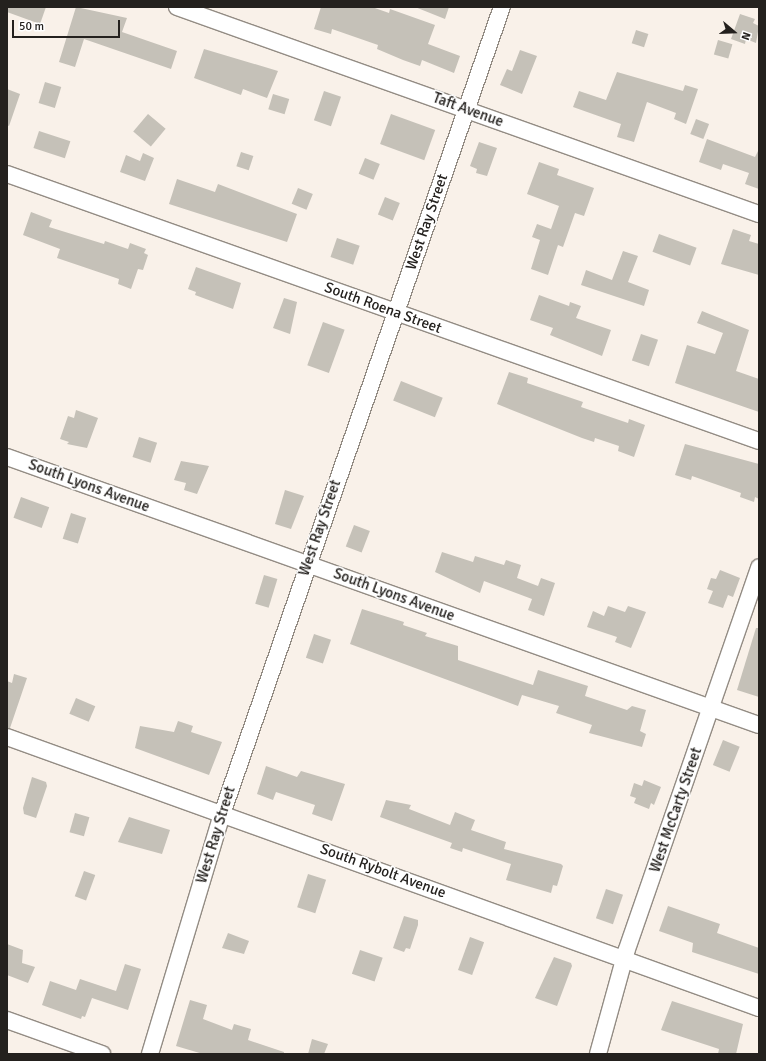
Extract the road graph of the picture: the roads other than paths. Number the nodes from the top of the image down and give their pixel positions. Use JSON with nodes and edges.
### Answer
{"nodes":[{"id":1,"x":177,"y":7,"type":"edge"},
{"id":2,"x":502,"y":7,"type":"edge"},
{"id":3,"x":466,"y":109,"type":"junction"},
{"id":4,"x":7,"y":174,"type":"edge"},
{"id":5,"x":759,"y":214,"type":"edge"},
{"id":6,"x":396,"y":312,"type":"junction"},
{"id":7,"x":759,"y":441,"type":"edge"},
{"id":8,"x":7,"y":457,"type":"edge"},
{"id":9,"x":308,"y":564,"type":"junction"},
{"id":10,"x":759,"y":567,"type":"edge"},
{"id":11,"x":710,"y":708,"type":"junction"},
{"id":12,"x":759,"y":725,"type":"edge"},
{"id":13,"x":7,"y":737,"type":"edge"},
{"id":14,"x":222,"y":814,"type":"junction"},
{"id":15,"x":625,"y":960,"type":"junction"},
{"id":16,"x":759,"y":1008,"type":"edge"},
{"id":17,"x":7,"y":1020,"type":"edge"},
{"id":18,"x":102,"y":1054,"type":"edge"},
{"id":19,"x":150,"y":1054,"type":"edge"},
{"id":20,"x":598,"y":1054,"type":"edge"}],
"edges":[{"from":1,"to":3,"type":"street","name":"Taft Avenue"},
{"from":2,"to":3,"type":"street","name":"West Ray Street"},
{"from":3,"to":5,"type":"street","name":"Taft Avenue"},
{"from":3,"to":6,"type":"street","name":"West Ray Street"},
{"from":4,"to":6,"type":"street","name":"South Roena Street"},
{"from":6,"to":7,"type":"street","name":"South Roena Street"},
{"from":6,"to":9,"type":"street","name":"West Ray Street"},
{"from":8,"to":9,"type":"street","name":"South Lyons Avenue"},
{"from":9,"to":11,"type":"street","name":"South Lyons Avenue"},
{"from":9,"to":14,"type":"street","name":"West Ray Street"},
{"from":10,"to":11,"type":"street","name":"West McCarty Street"},
{"from":11,"to":12,"type":"street","name":"South Lyons Avenue"},
{"from":11,"to":15,"type":"street","name":"West McCarty Street"},
{"from":13,"to":14,"type":"street","name":"South Rybolt Avenue"},
{"from":14,"to":15,"type":"street","name":"South Rybolt Avenue"},
{"from":14,"to":19,"type":"street","name":"West Ray Street"},
{"from":15,"to":16,"type":"street","name":"South Rybolt Avenue"},
{"from":15,"to":20,"type":"street","name":"West McCarty Street"},
{"from":17,"to":18,"type":"street"}]}
